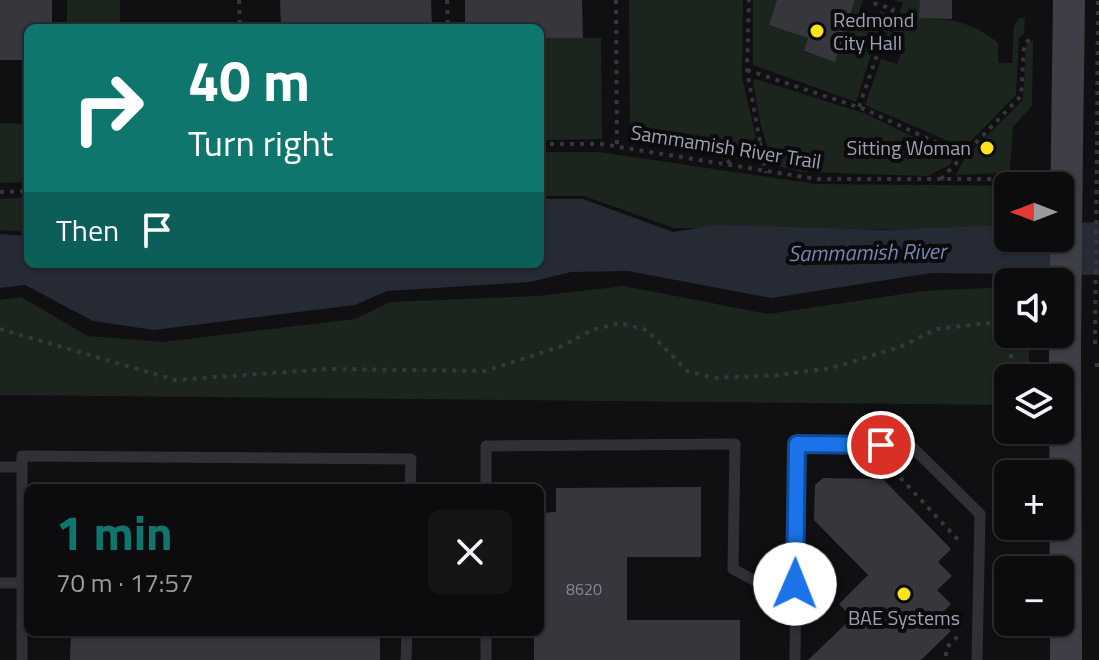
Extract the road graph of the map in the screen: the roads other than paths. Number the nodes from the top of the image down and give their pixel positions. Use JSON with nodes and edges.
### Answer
{"nodes":[{"id":1,"x":1069,"y":0,"type":"edge"},
{"id":2,"x":1082,"y":144,"type":"edge"},
{"id":3,"x":0,"y":467,"type":"edge"},
{"id":4,"x":22,"y":467,"type":"junction"},
{"id":5,"x":410,"y":484,"type":"edge"},
{"id":6,"x":486,"y":484,"type":"edge"},
{"id":7,"x":0,"y":583,"type":"edge"},
{"id":8,"x":22,"y":583,"type":"junction"},
{"id":9,"x":795,"y":584,"type":"junction"},
{"id":10,"x":407,"y":636,"type":"edge"},
{"id":11,"x":486,"y":636,"type":"edge"},
{"id":12,"x":22,"y":660,"type":"edge"},
{"id":13,"x":406,"y":660,"type":"edge"},
{"id":14,"x":486,"y":660,"type":"edge"},
{"id":15,"x":795,"y":660,"type":"edge"},
{"id":16,"x":977,"y":660,"type":"edge"},
{"id":17,"x":1066,"y":660,"type":"edge"}],
"edges":[{"from":1,"to":2,"type":"street"},
{"from":2,"to":17,"type":"street","bridge":true},
{"from":3,"to":4,"type":"lane"},
{"from":4,"to":5,"type":"lane"},
{"from":4,"to":8,"type":"lane"},
{"from":6,"to":9,"type":"lane"},
{"from":7,"to":8,"type":"lane"},
{"from":8,"to":12,"type":"lane"},
{"from":9,"to":15,"type":"lane"},
{"from":9,"to":16,"type":"lane"},
{"from":10,"to":13,"type":"lane"},
{"from":11,"to":14,"type":"lane"}]}
